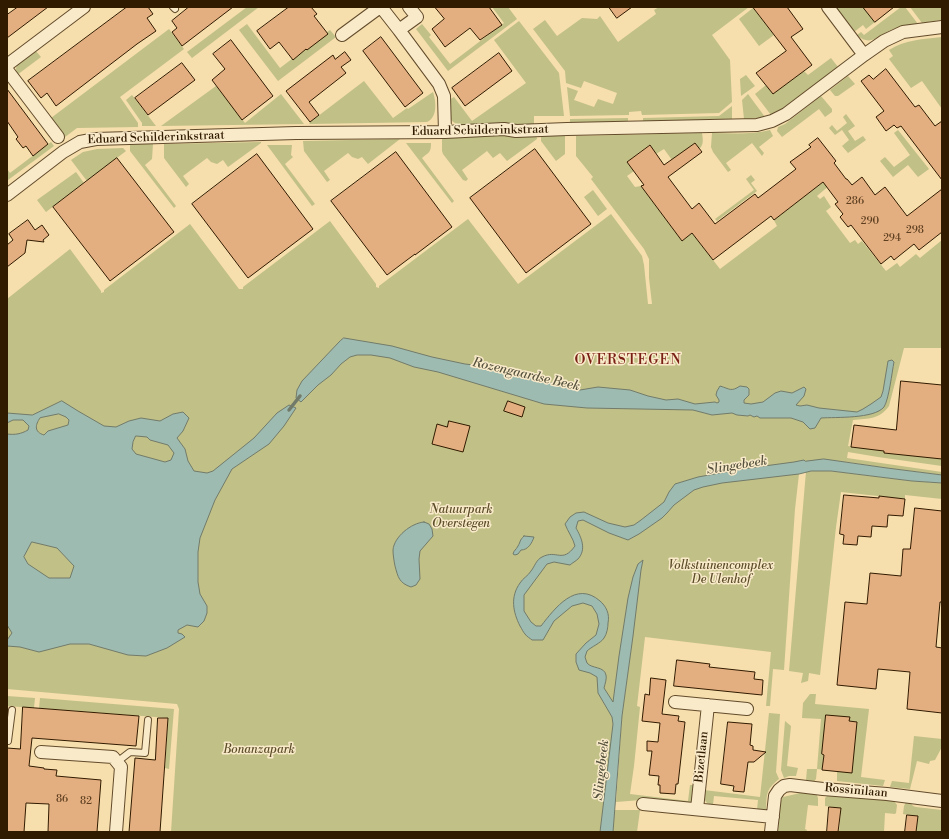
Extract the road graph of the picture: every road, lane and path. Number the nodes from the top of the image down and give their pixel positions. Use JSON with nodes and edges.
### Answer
{"nodes":[{"id":1,"x":84,"y":7,"type":"edge"},
{"id":2,"x":381,"y":7,"type":"edge"},
{"id":3,"x":409,"y":7,"type":"edge"},
{"id":4,"x":828,"y":7,"type":"edge"},
{"id":5,"x":942,"y":27,"type":"edge"},
{"id":6,"x":399,"y":30,"type":"junction"},
{"id":7,"x":342,"y":35,"type":"dead end"},
{"id":8,"x":864,"y":55,"type":"junction"},
{"id":9,"x":7,"y":65,"type":"edge"},
{"id":10,"x":7,"y":70,"type":"edge"},
{"id":11,"x":445,"y":132,"type":"junction"},
{"id":12,"x":58,"y":137,"type":"dead end"},
{"id":13,"x":7,"y":195,"type":"edge"},
{"id":14,"x":675,"y":702,"type":"dead end"},
{"id":15,"x":708,"y":705,"type":"junction"},
{"id":16,"x":747,"y":709,"type":"dead end"},
{"id":17,"x":12,"y":710,"type":"dead end"},
{"id":18,"x":148,"y":720,"type":"dead end"},
{"id":19,"x":7,"y":741,"type":"edge"},
{"id":20,"x":41,"y":752,"type":"dead end"},
{"id":21,"x":117,"y":762,"type":"junction"},
{"id":22,"x":942,"y":800,"type":"edge"},
{"id":23,"x":643,"y":804,"type":"dead end"},
{"id":24,"x":697,"y":809,"type":"junction"},
{"id":25,"x":773,"y":817,"type":"junction"},
{"id":26,"x":116,"y":832,"type":"edge"},
{"id":27,"x":771,"y":832,"type":"edge"}],
"edges":[{"from":1,"to":9,"type":"street"},
{"from":2,"to":6,"type":"street"},
{"from":2,"to":7,"type":"street"},
{"from":3,"to":6,"type":"street"},
{"from":4,"to":8,"type":"street"},
{"from":5,"to":8,"type":"street","name":"Eduard Schilderinkstraat"},
{"from":6,"to":11,"type":"street"},
{"from":8,"to":11,"type":"street","name":"Eduard Schilderinkstraat"},
{"from":10,"to":12,"type":"street"},
{"from":11,"to":13,"type":"street","name":"Eduard Schilderinkstraat"},
{"from":14,"to":15,"type":"street"},
{"from":15,"to":16,"type":"street"},
{"from":15,"to":24,"type":"street","name":"Bizetlaan"},
{"from":17,"to":19,"type":"lane"},
{"from":18,"to":21,"type":"lane"},
{"from":20,"to":21,"type":"street"},
{"from":21,"to":26,"type":"street"},
{"from":22,"to":25,"type":"street","name":"Rossinilaan"},
{"from":23,"to":24,"type":"street"},
{"from":24,"to":25,"type":"street"},
{"from":25,"to":27,"type":"street"}]}
